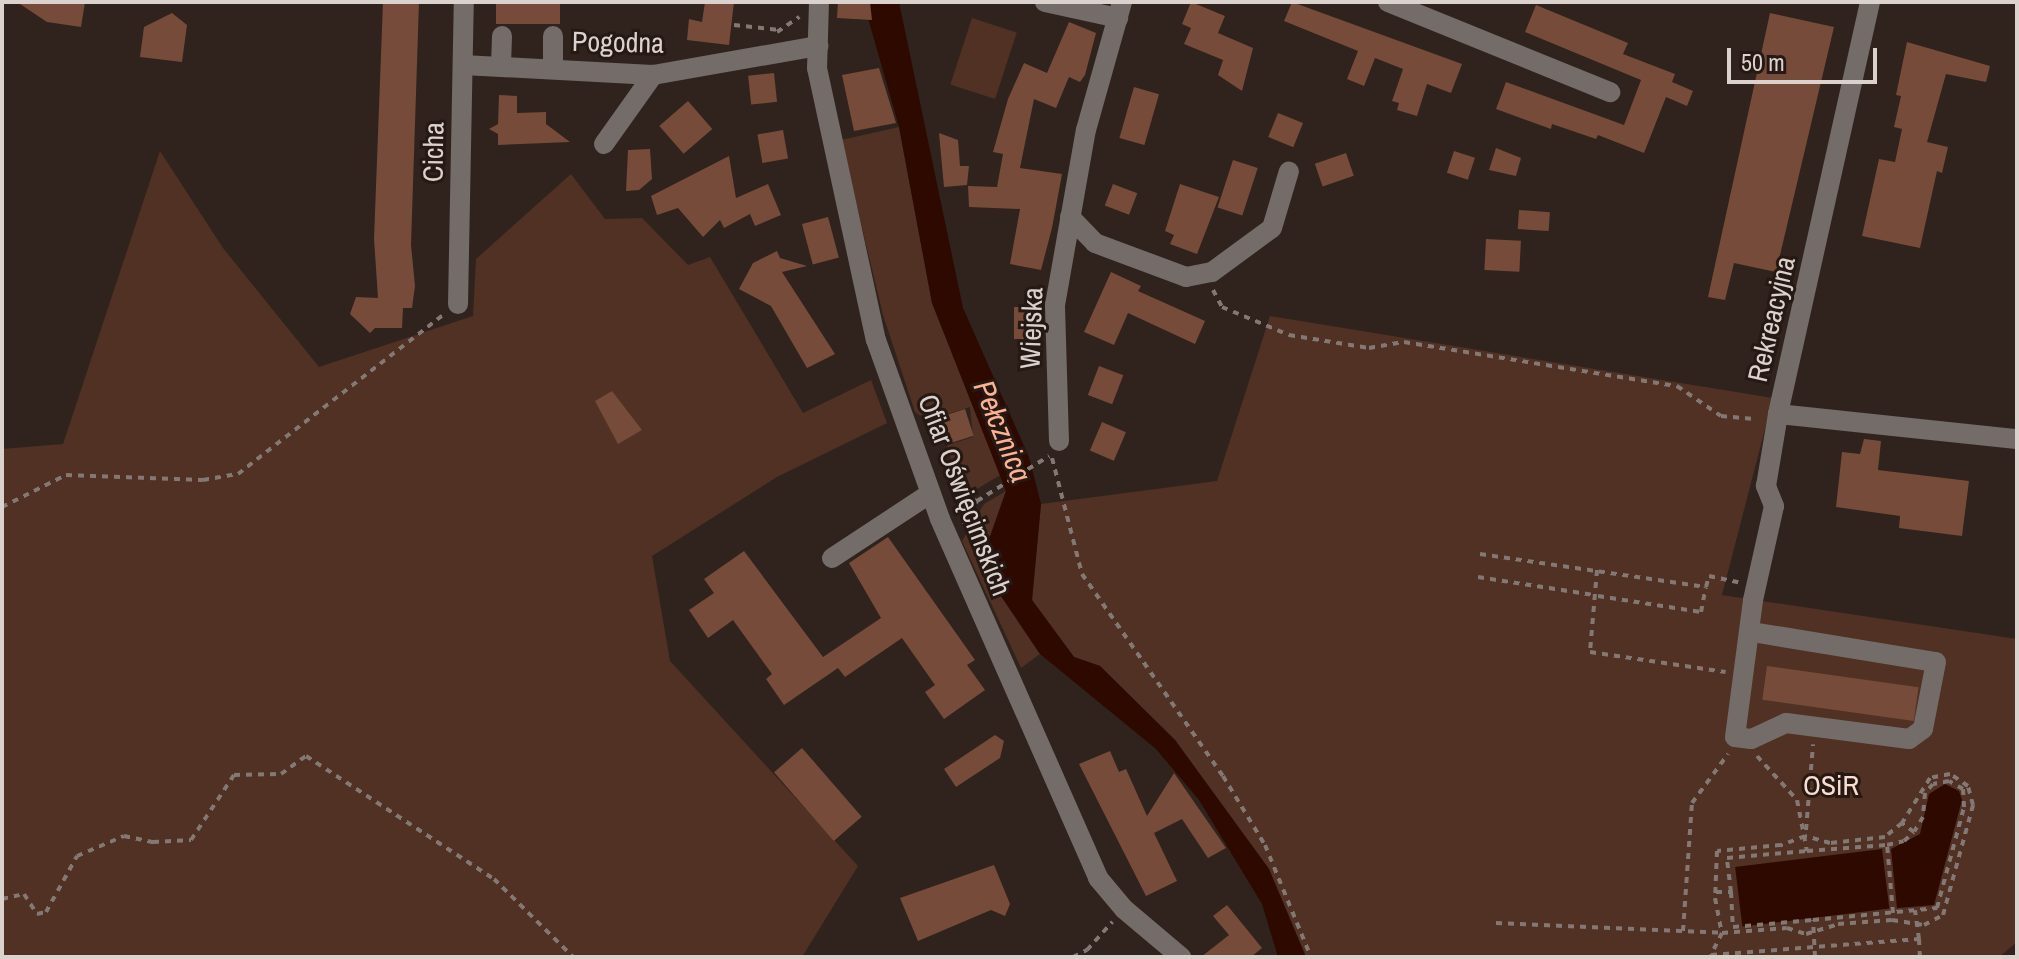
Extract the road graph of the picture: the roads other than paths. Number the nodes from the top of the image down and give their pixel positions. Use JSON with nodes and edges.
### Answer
{"nodes":[{"id":1,"x":464,"y":2,"type":"edge"},
{"id":2,"x":1045,"y":2,"type":"edge"},
{"id":3,"x":1388,"y":2,"type":"edge"},
{"id":4,"x":1870,"y":2,"type":"edge"},
{"id":5,"x":812,"y":8,"type":"edge"},
{"id":6,"x":1120,"y":10,"type":"edge"},
{"id":7,"x":502,"y":36,"type":"dead end"},
{"id":8,"x":553,"y":36,"type":"dead end"},
{"id":9,"x":818,"y":46,"type":"junction"},
{"id":10,"x":463,"y":65,"type":"junction"},
{"id":11,"x":501,"y":65,"type":"junction"},
{"id":12,"x":553,"y":68,"type":"junction"},
{"id":13,"x":653,"y":75,"type":"junction"},
{"id":14,"x":1610,"y":92,"type":"dead end"},
{"id":15,"x":604,"y":144,"type":"dead end"},
{"id":16,"x":1289,"y":171,"type":"dead end"},
{"id":17,"x":1070,"y":217,"type":"junction"},
{"id":18,"x":458,"y":304,"type":"road end"},
{"id":19,"x":1778,"y":414,"type":"junction"},
{"id":20,"x":2017,"y":439,"type":"edge"},
{"id":21,"x":1052,"y":451,"type":"road end"},
{"id":22,"x":931,"y":493,"type":"junction"},
{"id":23,"x":832,"y":558,"type":"dead end"},
{"id":24,"x":1752,"y":632,"type":"junction"},
{"id":25,"x":1181,"y":957,"type":"edge"}],
"edges":[{"from":1,"to":10,"type":"street","name":"Cicha"},
{"from":2,"to":6,"type":"street"},
{"from":3,"to":14,"type":"street"},
{"from":4,"to":19,"type":"street","name":"Rekreacyjna"},
{"from":5,"to":9,"type":"street","name":"Ofiar Oświęcimskich"},
{"from":6,"to":17,"type":"street","name":"Wiejska"},
{"from":7,"to":11,"type":"street"},
{"from":8,"to":12,"type":"street"},
{"from":9,"to":13,"type":"street","name":"Pogodna"},
{"from":9,"to":22,"type":"street","name":"Ofiar Oświęcimskich"},
{"from":10,"to":11,"type":"street","name":"Pogodna"},
{"from":10,"to":18,"type":"street","name":"Cicha"},
{"from":11,"to":12,"type":"street","name":"Pogodna"},
{"from":12,"to":13,"type":"street","name":"Pogodna"},
{"from":13,"to":15,"type":"street"},
{"from":16,"to":17,"type":"street"},
{"from":17,"to":21,"type":"street","name":"Wiejska"},
{"from":19,"to":20,"type":"street","name":"Rekreacyjna"},
{"from":19,"to":24,"type":"street"},
{"from":22,"to":23,"type":"street"},
{"from":22,"to":25,"type":"street","name":"Ofiar Oświęcimskich"},
{"from":24,"to":24,"type":"street"}]}
